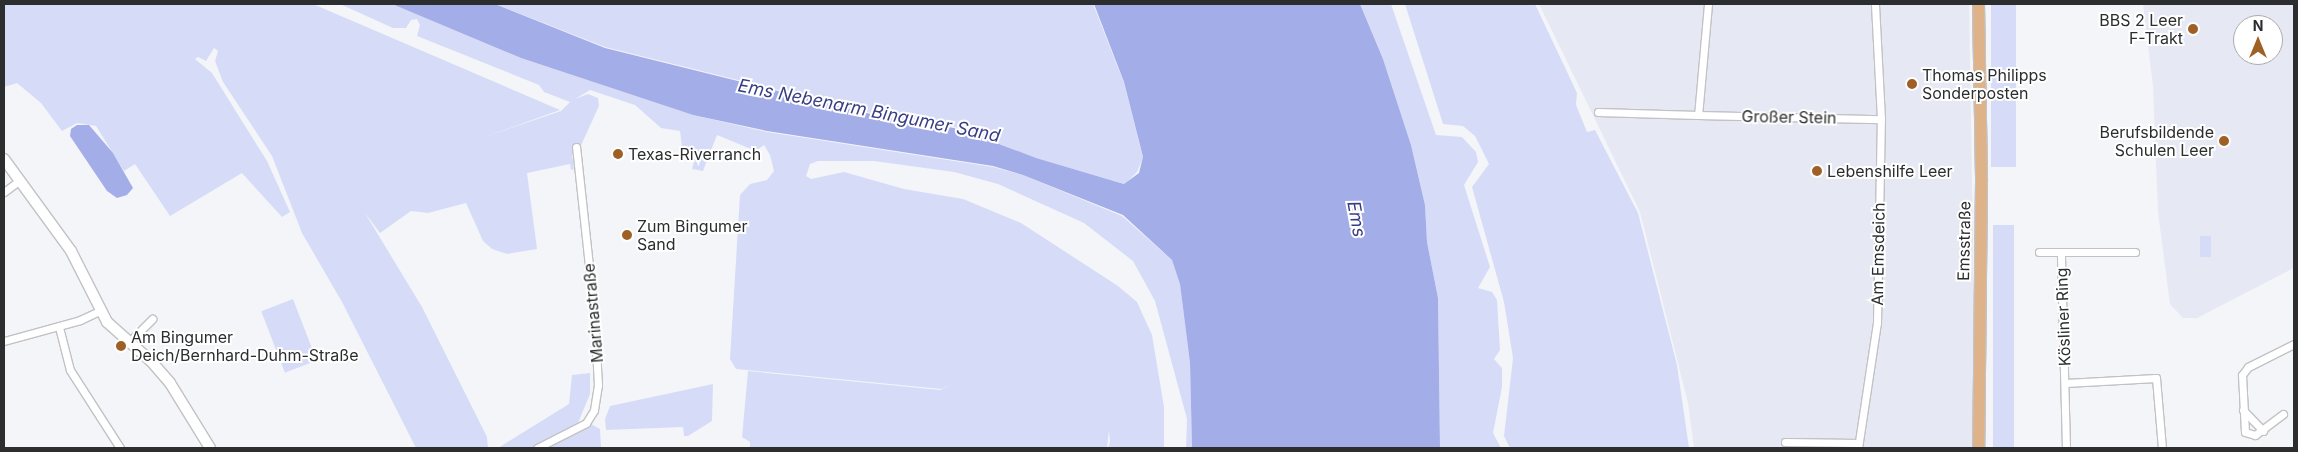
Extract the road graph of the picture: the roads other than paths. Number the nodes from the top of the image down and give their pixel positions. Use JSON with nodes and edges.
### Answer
{"nodes":[{"id":1,"x":1708,"y":4,"type":"edge"},
{"id":2,"x":1875,"y":4,"type":"edge"},
{"id":3,"x":1978,"y":4,"type":"edge"},
{"id":4,"x":1598,"y":112,"type":"dead end"},
{"id":5,"x":1698,"y":115,"type":"junction"},
{"id":6,"x":1880,"y":119,"type":"junction"},
{"id":7,"x":576,"y":147,"type":"dead end"},
{"id":8,"x":4,"y":159,"type":"edge"},
{"id":9,"x":20,"y":180,"type":"junction"},
{"id":10,"x":4,"y":192,"type":"edge"},
{"id":11,"x":2038,"y":252,"type":"dead end"},
{"id":12,"x":2061,"y":252,"type":"junction"},
{"id":13,"x":2135,"y":252,"type":"dead end"},
{"id":14,"x":99,"y":311,"type":"junction"},
{"id":15,"x":152,"y":319,"type":"dead end"},
{"id":16,"x":58,"y":327,"type":"junction"},
{"id":17,"x":4,"y":341,"type":"edge"},
{"id":18,"x":129,"y":342,"type":"junction"},
{"id":19,"x":2294,"y":344,"type":"edge"},
{"id":20,"x":2066,"y":383,"type":"junction"},
{"id":21,"x":2243,"y":410,"type":"junction"},
{"id":22,"x":2283,"y":414,"type":"dead end"},
{"id":23,"x":2263,"y":431,"type":"junction"},
{"id":24,"x":1785,"y":442,"type":"dead end"},
{"id":25,"x":1858,"y":446,"type":"edge"},
{"id":26,"x":120,"y":448,"type":"edge"},
{"id":27,"x":210,"y":448,"type":"edge"},
{"id":28,"x":537,"y":448,"type":"edge"},
{"id":29,"x":1978,"y":448,"type":"edge"},
{"id":30,"x":2066,"y":448,"type":"edge"},
{"id":31,"x":2162,"y":448,"type":"edge"}],
"edges":[{"from":1,"to":5,"type":"street"},
{"from":2,"to":6,"type":"street","name":"Am Emsdeich"},
{"from":3,"to":29,"type":"main road","name":"Emsstraße"},
{"from":4,"to":5,"type":"street","name":"Großer Stein"},
{"from":5,"to":6,"type":"street","name":"Großer Stein"},
{"from":6,"to":25,"type":"street","name":"Am Emsdeich"},
{"from":7,"to":28,"type":"street","name":"Marinastraße"},
{"from":8,"to":9,"type":"main road"},
{"from":9,"to":10,"type":"street"},
{"from":9,"to":14,"type":"main road"},
{"from":11,"to":12,"type":"street","name":"Kösliner Ring"},
{"from":12,"to":13,"type":"street","name":"Kösliner Ring"},
{"from":12,"to":20,"type":"street","name":"Kösliner Ring"},
{"from":14,"to":16,"type":"street"},
{"from":14,"to":18,"type":"main road"},
{"from":15,"to":18,"type":"street"},
{"from":16,"to":17,"type":"street"},
{"from":16,"to":26,"type":"street"},
{"from":18,"to":27,"type":"main road"},
{"from":19,"to":21,"type":"street"},
{"from":20,"to":30,"type":"street","name":"Kösliner Ring"},
{"from":20,"to":31,"type":"street","name":"Kösliner Ring"},
{"from":21,"to":23,"type":"street"},
{"from":21,"to":23,"type":"street"},
{"from":22,"to":23,"type":"street"},
{"from":24,"to":25,"type":"street","name":"Am Emsdeich"}]}
